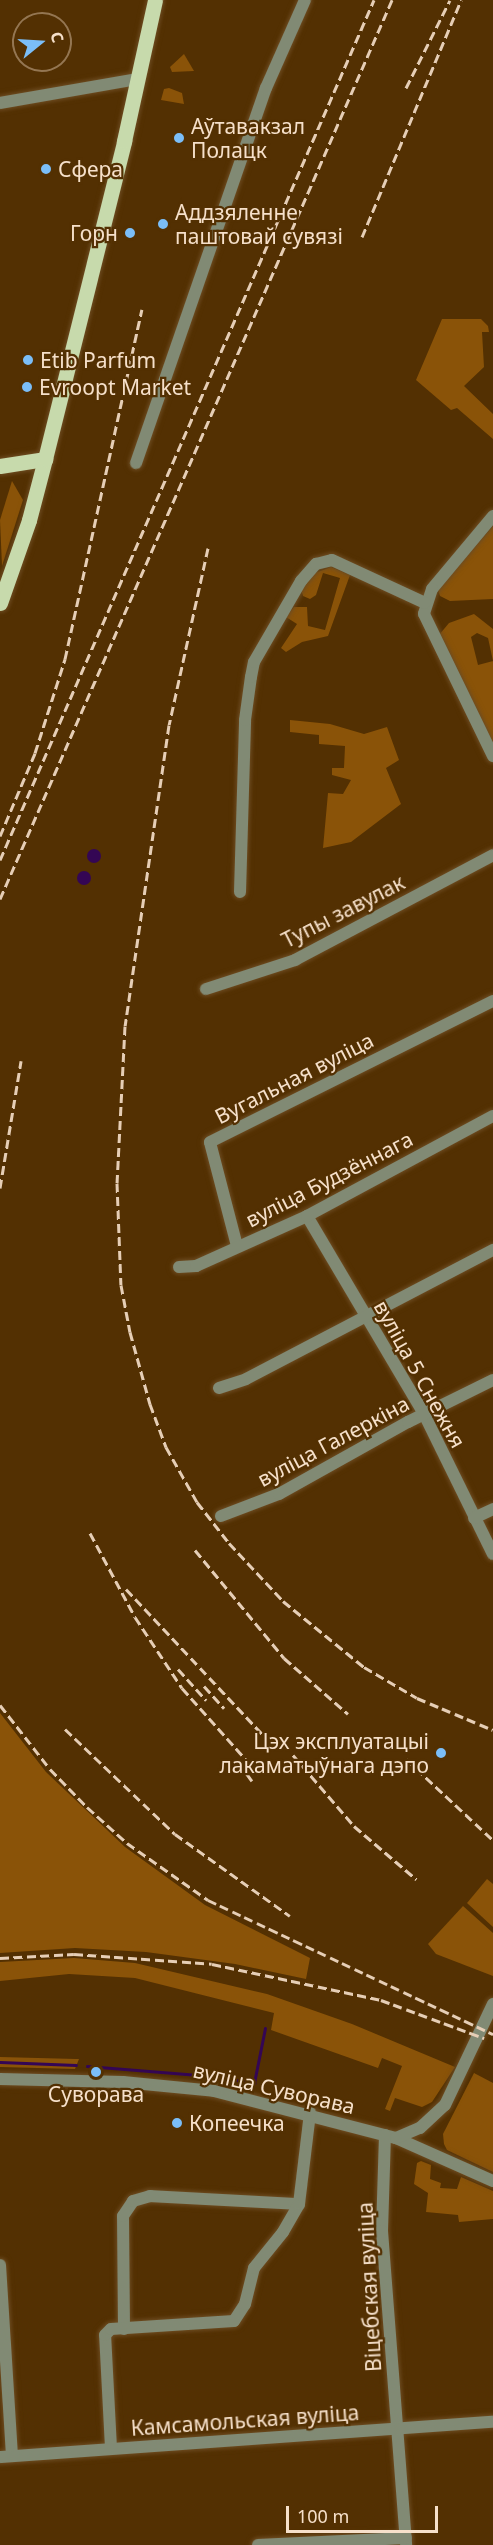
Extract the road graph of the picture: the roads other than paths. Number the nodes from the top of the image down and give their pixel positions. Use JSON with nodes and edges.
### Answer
{"nodes":[{"id":1,"x":155,"y":0,"type":"edge"},
{"id":2,"x":305,"y":0,"type":"edge"},
{"id":3,"x":138,"y":79,"type":"junction"},
{"id":4,"x":0,"y":103,"type":"edge"},
{"id":5,"x":45,"y":459,"type":"junction"},
{"id":6,"x":136,"y":463,"type":"dead end"},
{"id":7,"x":0,"y":466,"type":"edge"},
{"id":8,"x":493,"y":516,"type":"edge"},
{"id":9,"x":0,"y":603,"type":"edge"},
{"id":10,"x":425,"y":603,"type":"junction"},
{"id":11,"x":493,"y":756,"type":"edge"},
{"id":12,"x":493,"y":855,"type":"edge"},
{"id":13,"x":240,"y":892,"type":"dead end"},
{"id":14,"x":206,"y":989,"type":"dead end"},
{"id":15,"x":493,"y":1001,"type":"edge"},
{"id":16,"x":493,"y":1116,"type":"edge"},
{"id":17,"x":307,"y":1216,"type":"junction"},
{"id":18,"x":237,"y":1246,"type":"junction"},
{"id":19,"x":493,"y":1250,"type":"edge"},
{"id":20,"x":179,"y":1267,"type":"dead end"},
{"id":21,"x":366,"y":1316,"type":"junction"},
{"id":22,"x":493,"y":1380,"type":"edge"},
{"id":23,"x":219,"y":1389,"type":"dead end"},
{"id":24,"x":424,"y":1414,"type":"junction"},
{"id":25,"x":493,"y":1509,"type":"edge"},
{"id":26,"x":221,"y":1516,"type":"dead end"},
{"id":27,"x":474,"y":1518,"type":"junction"},
{"id":28,"x":493,"y":1554,"type":"edge"},
{"id":29,"x":493,"y":2004,"type":"edge"},
{"id":30,"x":0,"y":2079,"type":"edge"},
{"id":31,"x":310,"y":2113,"type":"junction"},
{"id":32,"x":390,"y":2137,"type":"junction"},
{"id":33,"x":493,"y":2181,"type":"edge"},
{"id":34,"x":299,"y":2204,"type":"junction"},
{"id":35,"x":0,"y":2265,"type":"edge"},
{"id":36,"x":124,"y":2329,"type":"junction"},
{"id":37,"x":493,"y":2422,"type":"edge"},
{"id":38,"x":398,"y":2428,"type":"junction"},
{"id":39,"x":111,"y":2448,"type":"junction"},
{"id":40,"x":6,"y":2456,"type":"edge"},
{"id":41,"x":406,"y":2541,"type":"edge"},
{"id":42,"x":258,"y":2545,"type":"edge"}],
"edges":[{"from":1,"to":3,"type":"main road"},
{"from":2,"to":6,"type":"street"},
{"from":3,"to":4,"type":"street"},
{"from":3,"to":5,"type":"main road"},
{"from":5,"to":7,"type":"main road"},
{"from":5,"to":9,"type":"main road"},
{"from":8,"to":10,"type":"street"},
{"from":10,"to":11,"type":"street"},
{"from":10,"to":13,"type":"street"},
{"from":12,"to":14,"type":"street","name":"Тупы завулак"},
{"from":15,"to":18,"type":"street","name":"Вугальная вуліца"},
{"from":16,"to":17,"type":"street","name":"вуліца Будзённага"},
{"from":17,"to":18,"type":"street","name":"вуліца Будзённага"},
{"from":17,"to":21,"type":"street","name":"вуліца 5 Снежня"},
{"from":18,"to":20,"type":"street","name":"вуліца Будзённага"},
{"from":19,"to":21,"type":"street"},
{"from":21,"to":23,"type":"street"},
{"from":21,"to":24,"type":"street","name":"вуліца 5 Снежня"},
{"from":22,"to":24,"type":"street","name":"вуліца Галеркіна"},
{"from":24,"to":26,"type":"street","name":"вуліца Галеркіна"},
{"from":24,"to":27,"type":"street","name":"вуліца 5 Снежня"},
{"from":25,"to":27,"type":"street"},
{"from":27,"to":28,"type":"street","name":"вуліца 5 Снежня"},
{"from":29,"to":32,"type":"street"},
{"from":30,"to":31,"type":"street","name":"вуліца Суворава"},
{"from":31,"to":32,"type":"street","name":"вуліца Суворава"},
{"from":31,"to":34,"type":"street"},
{"from":32,"to":33,"type":"street","name":"вуліца Суворава"},
{"from":32,"to":38,"type":"street","name":"Віцебская вуліца"},
{"from":34,"to":36,"type":"street"},
{"from":34,"to":36,"type":"street"},
{"from":35,"to":40,"type":"street"},
{"from":36,"to":39,"type":"street"},
{"from":37,"to":38,"type":"street","name":"Камсамольская вуліца"},
{"from":38,"to":39,"type":"street","name":"Камсамольская вуліца"},
{"from":38,"to":41,"type":"street","name":"Віцебская вуліца"},
{"from":39,"to":40,"type":"street","name":"Камсамольская вуліца"},
{"from":41,"to":42,"type":"street"}]}
